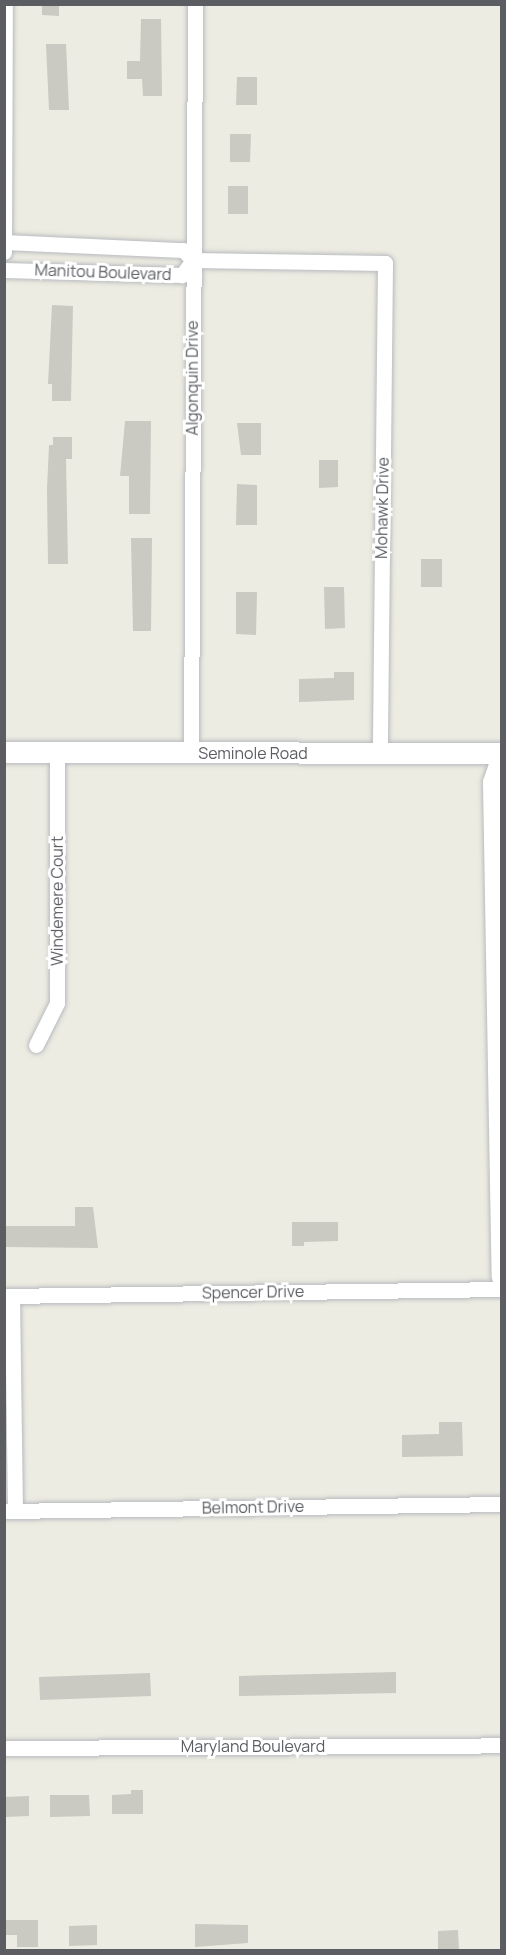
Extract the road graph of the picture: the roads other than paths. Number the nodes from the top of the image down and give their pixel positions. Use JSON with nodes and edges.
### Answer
{"nodes":[{"id":1,"x":5,"y":4,"type":"edge"},
{"id":2,"x":195,"y":4,"type":"edge"},
{"id":3,"x":5,"y":242,"type":"edge"},
{"id":4,"x":4,"y":252,"type":"edge"},
{"id":5,"x":193,"y":260,"type":"junction"},
{"id":6,"x":385,"y":263,"type":"joint"},
{"id":7,"x":4,"y":270,"type":"edge"},
{"id":8,"x":4,"y":752,"type":"edge"},
{"id":9,"x":191,"y":752,"type":"junction"},
{"id":10,"x":57,"y":753,"type":"junction"},
{"id":11,"x":380,"y":754,"type":"junction"},
{"id":12,"x":501,"y":755,"type":"edge"},
{"id":13,"x":36,"y":1046,"type":"dead end"},
{"id":14,"x":501,"y":1276,"type":"edge"},
{"id":15,"x":501,"y":1289,"type":"edge"},
{"id":16,"x":8,"y":1296,"type":"edge"},
{"id":17,"x":501,"y":1504,"type":"edge"},
{"id":18,"x":10,"y":1510,"type":"edge"},
{"id":19,"x":501,"y":1745,"type":"edge"},
{"id":20,"x":4,"y":1748,"type":"edge"}],
"edges":[{"from":1,"to":3,"type":"street"},
{"from":2,"to":5,"type":"street","name":"Algonquin Drive"},
{"from":3,"to":4,"type":"street"},
{"from":3,"to":5,"type":"street","name":"Manitou Boulevard"},
{"from":5,"to":6,"type":"street","name":"Manitou Boulevard"},
{"from":5,"to":7,"type":"street","name":"Manitou Boulevard"},
{"from":5,"to":9,"type":"street","name":"Algonquin Drive"},
{"from":6,"to":11,"type":"street","name":"Mohawk Drive"},
{"from":8,"to":10,"type":"street","name":"Seminole Road"},
{"from":9,"to":10,"type":"street","name":"Seminole Road"},
{"from":9,"to":11,"type":"street","name":"Seminole Road"},
{"from":10,"to":13,"type":"street","name":"Windemere Court"},
{"from":11,"to":12,"type":"street","name":"Seminole Road"},
{"from":12,"to":14,"type":"street"},
{"from":15,"to":16,"type":"street","name":"Spencer Drive"},
{"from":16,"to":18,"type":"street"},
{"from":17,"to":18,"type":"street","name":"Belmont Drive"},
{"from":19,"to":20,"type":"street","name":"Maryland Boulevard"}]}
